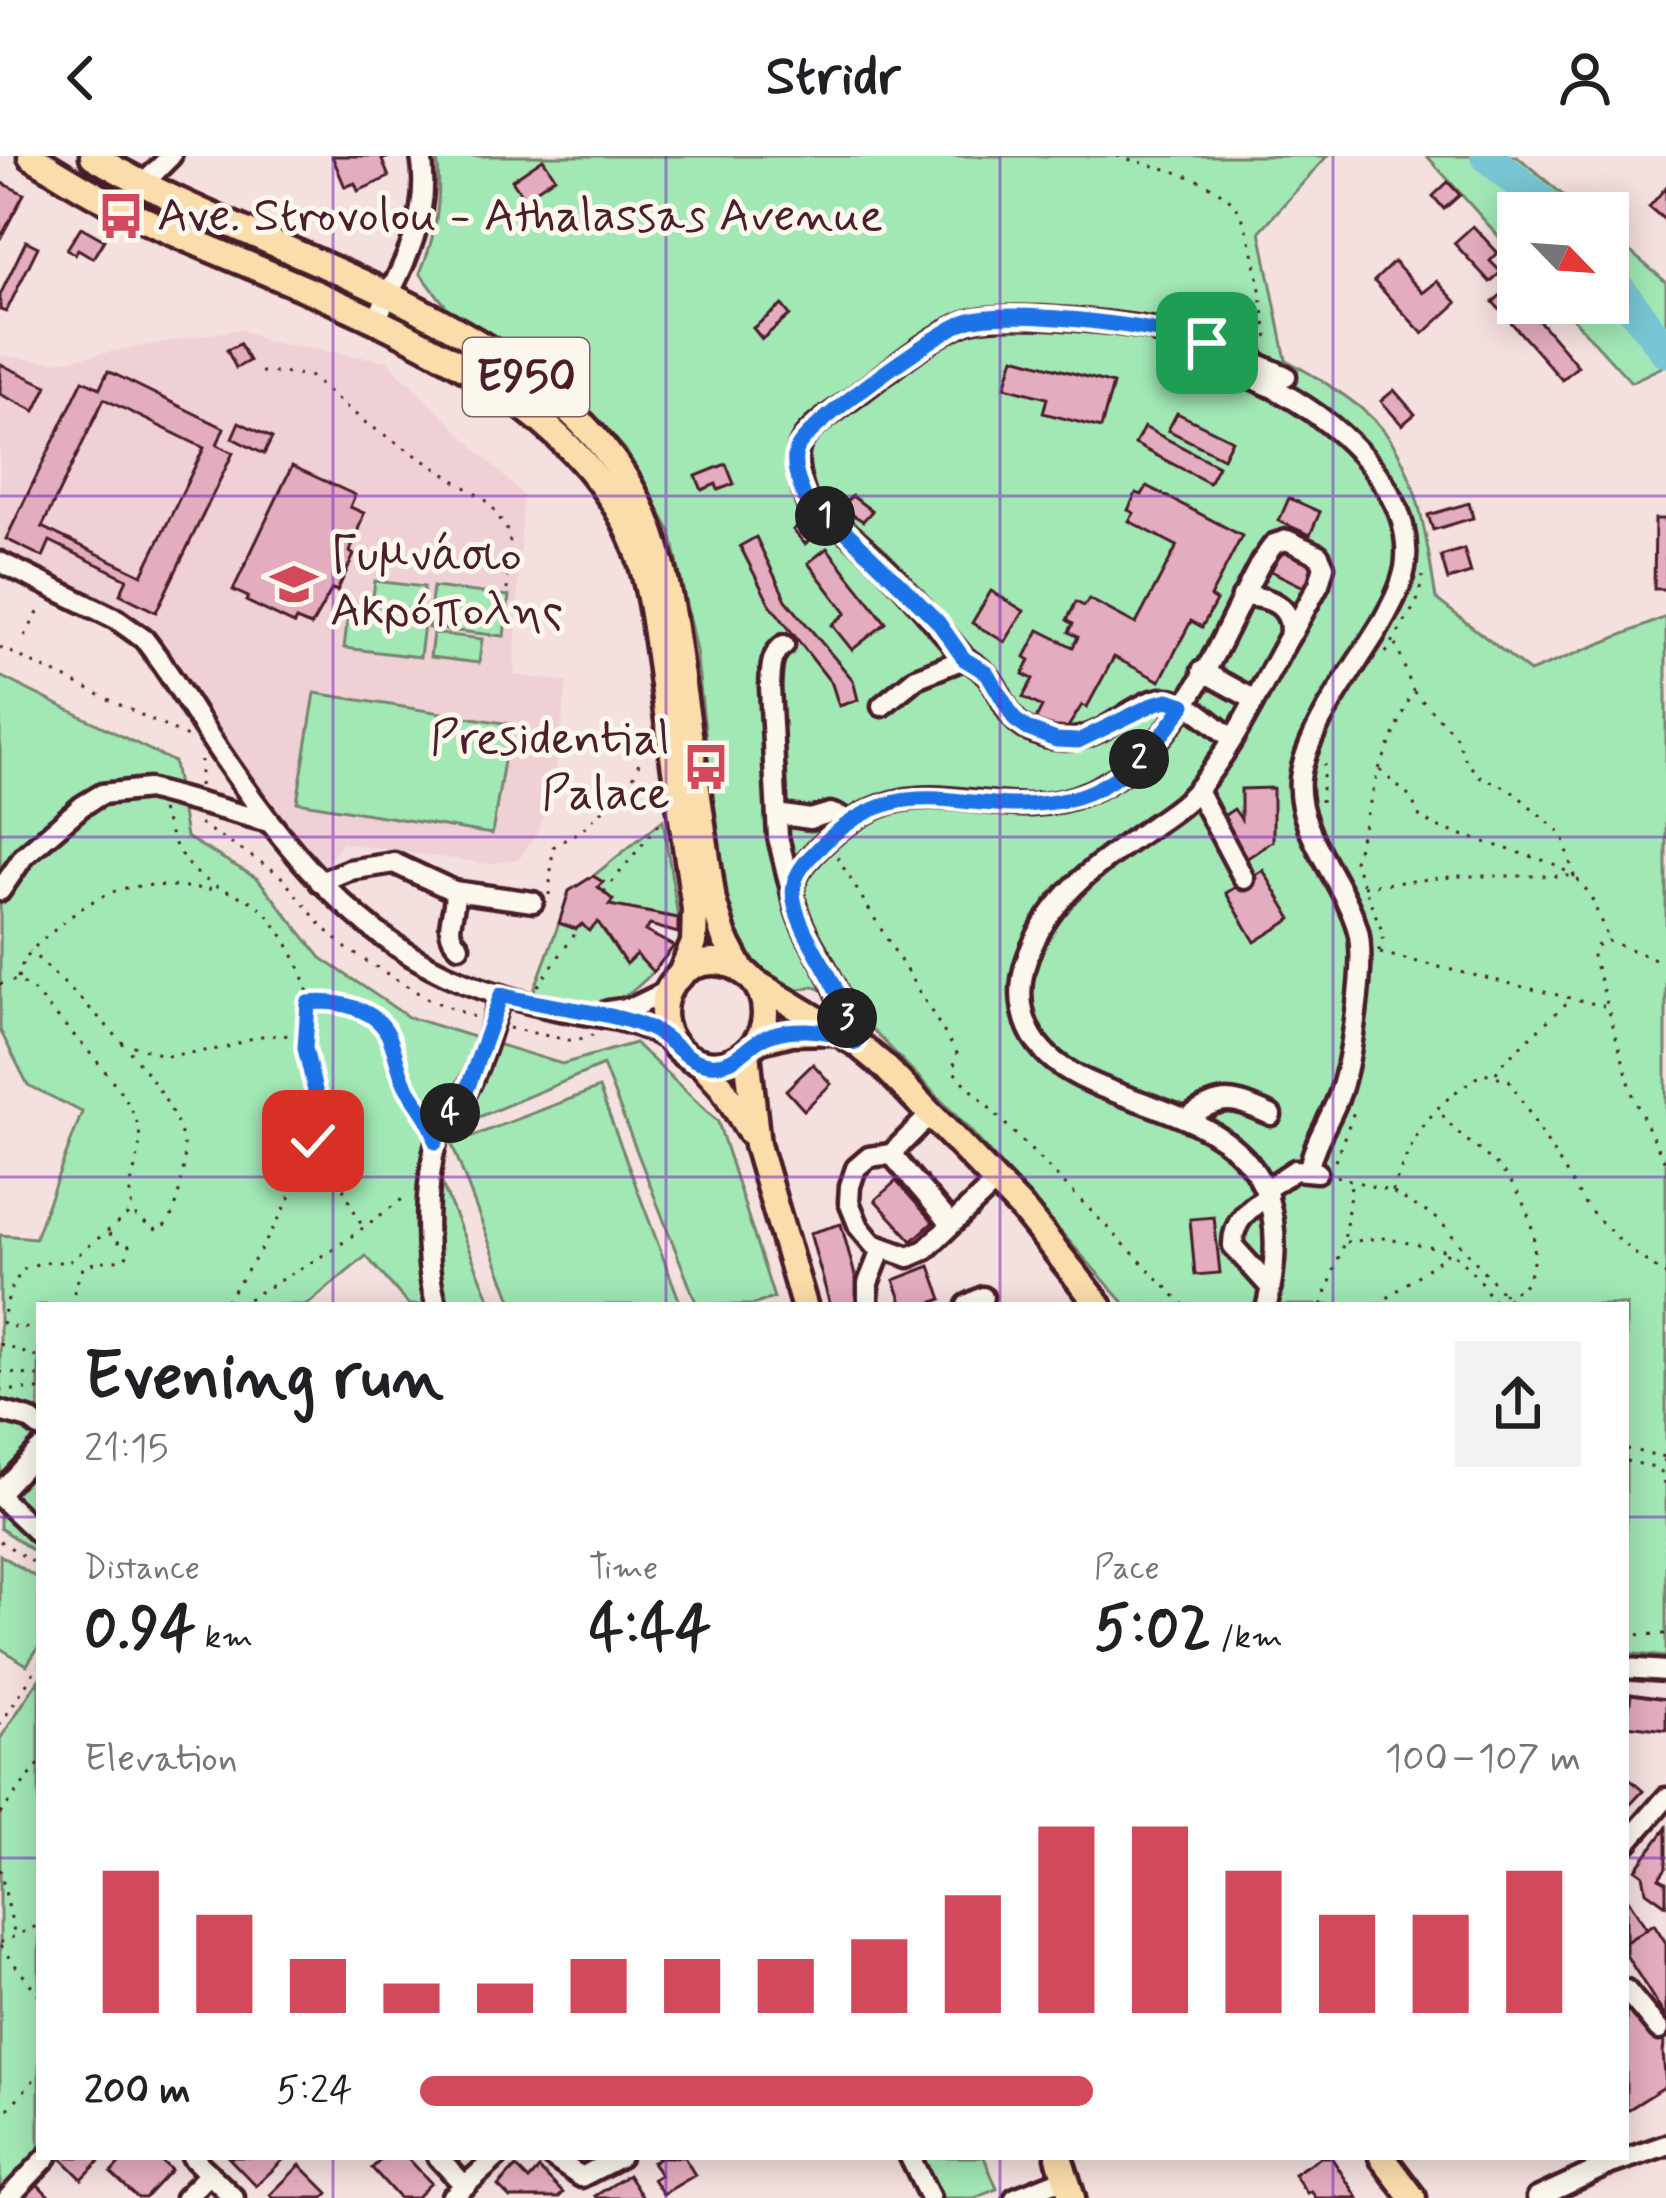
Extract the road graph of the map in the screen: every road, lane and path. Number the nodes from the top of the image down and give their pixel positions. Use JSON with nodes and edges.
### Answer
{"nodes":[{"id":1,"x":31,"y":156,"type":"edge"},
{"id":2,"x":93,"y":156,"type":"edge"},
{"id":3,"x":171,"y":156,"type":"edge"},
{"id":4,"x":421,"y":156,"type":"edge"},
{"id":5,"x":1118,"y":156,"type":"edge"},
{"id":6,"x":143,"y":184,"type":"junction"},
{"id":7,"x":285,"y":202,"type":"dead end"},
{"id":8,"x":276,"y":224,"type":"dead end"},
{"id":9,"x":389,"y":295,"type":"junction"},
{"id":10,"x":375,"y":321,"type":"junction"},
{"id":11,"x":1155,"y":330,"type":"junction"},
{"id":12,"x":1207,"y":343,"type":"junction"},
{"id":13,"x":1254,"y":362,"type":"junction"},
{"id":14,"x":261,"y":372,"type":"dead end"},
{"id":15,"x":1286,"y":376,"type":"joint"},
{"id":16,"x":0,"y":562,"type":"edge"},
{"id":17,"x":51,"y":587,"type":"junction"},
{"id":18,"x":507,"y":590,"type":"dead end"},
{"id":19,"x":1242,"y":597,"type":"junction"},
{"id":20,"x":25,"y":637,"type":"dead end"},
{"id":21,"x":1289,"y":637,"type":"junction"},
{"id":22,"x":1395,"y":641,"type":"dead end"},
{"id":23,"x":784,"y":645,"type":"dead end"},
{"id":24,"x":964,"y":659,"type":"junction"},
{"id":25,"x":1202,"y":670,"type":"junction"},
{"id":26,"x":1413,"y":691,"type":"junction"},
{"id":27,"x":1253,"y":699,"type":"junction"},
{"id":28,"x":1184,"y":705,"type":"junction"},
{"id":29,"x":882,"y":706,"type":"dead end"},
{"id":30,"x":669,"y":724,"type":"junction"},
{"id":31,"x":1231,"y":737,"type":"junction"},
{"id":32,"x":1379,"y":769,"type":"junction"},
{"id":33,"x":155,"y":790,"type":"junction"},
{"id":34,"x":1197,"y":790,"type":"junction"},
{"id":35,"x":777,"y":814,"type":"junction"},
{"id":36,"x":662,"y":819,"type":"dead end"},
{"id":37,"x":852,"y":821,"type":"junction"},
{"id":38,"x":269,"y":822,"type":"junction"},
{"id":39,"x":827,"y":840,"type":"junction"},
{"id":40,"x":1574,"y":876,"type":"junction"},
{"id":41,"x":1244,"y":879,"type":"dead end"},
{"id":42,"x":320,"y":882,"type":"junction"},
{"id":43,"x":1364,"y":886,"type":"junction"},
{"id":44,"x":0,"y":891,"type":"edge"},
{"id":45,"x":226,"y":891,"type":"junction"},
{"id":46,"x":454,"y":891,"type":"junction"},
{"id":47,"x":604,"y":892,"type":"dead end"},
{"id":48,"x":533,"y":902,"type":"joint"},
{"id":49,"x":795,"y":906,"type":"junction"},
{"id":50,"x":582,"y":924,"type":"dead end"},
{"id":51,"x":1609,"y":941,"type":"junction"},
{"id":52,"x":459,"y":946,"type":"dead end"},
{"id":53,"x":30,"y":951,"type":"junction"},
{"id":54,"x":1664,"y":962,"type":"edge"},
{"id":55,"x":748,"y":976,"type":"junction"},
{"id":56,"x":17,"y":980,"type":"junction"},
{"id":57,"x":675,"y":983,"type":"junction"},
{"id":58,"x":0,"y":984,"type":"edge"},
{"id":59,"x":501,"y":995,"type":"junction"},
{"id":60,"x":532,"y":996,"type":"dead end"},
{"id":61,"x":1571,"y":999,"type":"junction"},
{"id":62,"x":308,"y":1003,"type":"junction"},
{"id":63,"x":1606,"y":1006,"type":"junction"},
{"id":64,"x":579,"y":1012,"type":"junction"},
{"id":65,"x":305,"y":1035,"type":"junction"},
{"id":66,"x":845,"y":1037,"type":"junction"},
{"id":67,"x":118,"y":1040,"type":"junction"},
{"id":68,"x":673,"y":1042,"type":"junction"},
{"id":69,"x":752,"y":1047,"type":"junction"},
{"id":70,"x":700,"y":1062,"type":"junction"},
{"id":71,"x":1495,"y":1075,"type":"junction"},
{"id":72,"x":1440,"y":1110,"type":"junction"},
{"id":73,"x":931,"y":1114,"type":"junction"},
{"id":74,"x":1271,"y":1115,"type":"dead end"},
{"id":75,"x":1187,"y":1118,"type":"junction"},
{"id":76,"x":316,"y":1133,"type":"junction"},
{"id":77,"x":436,"y":1142,"type":"junction"},
{"id":78,"x":757,"y":1145,"type":"junction"},
{"id":79,"x":891,"y":1154,"type":"junction"},
{"id":80,"x":1666,"y":1164,"type":"edge"},
{"id":81,"x":1318,"y":1172,"type":"junction"},
{"id":82,"x":996,"y":1182,"type":"junction"},
{"id":83,"x":1351,"y":1182,"type":"junction"},
{"id":84,"x":418,"y":1186,"type":"dead end"},
{"id":85,"x":1267,"y":1192,"type":"junction"},
{"id":86,"x":1392,"y":1192,"type":"junction"},
{"id":87,"x":134,"y":1210,"type":"junction"},
{"id":88,"x":950,"y":1223,"type":"junction"},
{"id":89,"x":107,"y":1228,"type":"junction"},
{"id":90,"x":363,"y":1229,"type":"junction"},
{"id":91,"x":1344,"y":1242,"type":"junction"},
{"id":92,"x":882,"y":1248,"type":"junction"},
{"id":93,"x":1451,"y":1251,"type":"junction"},
{"id":94,"x":1666,"y":1275,"type":"edge"},
{"id":95,"x":1506,"y":1292,"type":"junction"},
{"id":96,"x":1269,"y":1296,"type":"edge"},
{"id":97,"x":76,"y":1302,"type":"edge"},
{"id":98,"x":224,"y":1302,"type":"edge"},
{"id":99,"x":243,"y":1302,"type":"edge"},
{"id":100,"x":436,"y":1302,"type":"edge"},
{"id":101,"x":803,"y":1302,"type":"edge"},
{"id":102,"x":868,"y":1302,"type":"edge"},
{"id":103,"x":1098,"y":1302,"type":"edge"},
{"id":104,"x":1181,"y":1302,"type":"edge"},
{"id":105,"x":1323,"y":1302,"type":"edge"},
{"id":106,"x":1382,"y":1302,"type":"edge"},
{"id":107,"x":1493,"y":1302,"type":"edge"},
{"id":108,"x":1495,"y":1302,"type":"edge"},
{"id":109,"x":1511,"y":1302,"type":"edge"},
{"id":110,"x":36,"y":1329,"type":"edge"},
{"id":111,"x":0,"y":1344,"type":"edge"},
{"id":112,"x":36,"y":1357,"type":"edge"},
{"id":113,"x":0,"y":1372,"type":"edge"},
{"id":114,"x":36,"y":1376,"type":"edge"},
{"id":115,"x":0,"y":1390,"type":"edge"},
{"id":116,"x":36,"y":1390,"type":"edge"},
{"id":117,"x":0,"y":1411,"type":"edge"},
{"id":118,"x":36,"y":1425,"type":"edge"},
{"id":119,"x":1629,"y":1450,"type":"edge"},
{"id":120,"x":1666,"y":1457,"type":"edge"},
{"id":121,"x":36,"y":1462,"type":"edge"},
{"id":122,"x":1629,"y":1462,"type":"edge"},
{"id":123,"x":1660,"y":1468,"type":"junction"},
{"id":124,"x":1666,"y":1484,"type":"edge"},
{"id":125,"x":0,"y":1494,"type":"edge"},
{"id":126,"x":36,"y":1531,"type":"edge"},
{"id":127,"x":0,"y":1541,"type":"edge"},
{"id":128,"x":36,"y":1564,"type":"edge"},
{"id":129,"x":1666,"y":1634,"type":"edge"},
{"id":130,"x":1629,"y":1635,"type":"edge"},
{"id":131,"x":1629,"y":1668,"type":"edge"},
{"id":132,"x":36,"y":1669,"type":"edge"},
{"id":133,"x":1666,"y":1671,"type":"edge"},
{"id":134,"x":0,"y":1725,"type":"edge"},
{"id":135,"x":36,"y":1768,"type":"edge"},
{"id":136,"x":1666,"y":1798,"type":"edge"},
{"id":137,"x":0,"y":1814,"type":"edge"},
{"id":138,"x":1629,"y":1841,"type":"edge"},
{"id":139,"x":0,"y":1869,"type":"edge"},
{"id":140,"x":36,"y":1926,"type":"edge"},
{"id":141,"x":15,"y":1936,"type":"junction"},
{"id":142,"x":0,"y":1944,"type":"edge"},
{"id":143,"x":36,"y":1991,"type":"edge"},
{"id":144,"x":1629,"y":1994,"type":"edge"},
{"id":145,"x":1659,"y":2030,"type":"dead end"},
{"id":146,"x":36,"y":2077,"type":"edge"},
{"id":147,"x":0,"y":2118,"type":"edge"},
{"id":148,"x":1666,"y":2145,"type":"edge"},
{"id":149,"x":1629,"y":2157,"type":"edge"},
{"id":150,"x":44,"y":2160,"type":"edge"},
{"id":151,"x":195,"y":2160,"type":"edge"},
{"id":152,"x":440,"y":2160,"type":"edge"},
{"id":153,"x":494,"y":2160,"type":"edge"},
{"id":154,"x":556,"y":2160,"type":"edge"},
{"id":155,"x":614,"y":2160,"type":"edge"},
{"id":156,"x":911,"y":2160,"type":"edge"},
{"id":157,"x":1384,"y":2160,"type":"edge"},
{"id":158,"x":1620,"y":2160,"type":"edge"},
{"id":159,"x":209,"y":2174,"type":"junction"},
{"id":160,"x":1066,"y":2178,"type":"edge"},
{"id":161,"x":458,"y":2192,"type":"edge"},
{"id":162,"x":8,"y":2198,"type":"edge"},
{"id":163,"x":185,"y":2198,"type":"edge"},
{"id":164,"x":234,"y":2198,"type":"edge"},
{"id":165,"x":930,"y":2198,"type":"edge"},
{"id":166,"x":1015,"y":2198,"type":"edge"},
{"id":167,"x":1413,"y":2198,"type":"edge"},
{"id":168,"x":1537,"y":2198,"type":"edge"}],
"edges":[{"from":1,"to":10,"type":"main road","number":"E950"},
{"from":2,"to":6,"type":"main road","number":"E950"},
{"from":3,"to":6,"type":"street"},
{"from":4,"to":9,"type":"street"},
{"from":5,"to":15,"type":"path"},
{"from":6,"to":9,"type":"main road","number":"E950"},
{"from":7,"to":8,"type":"path"},
{"from":9,"to":10,"type":"street"},
{"from":9,"to":55,"type":"main road","number":"E950"},
{"from":10,"to":30,"type":"main road","number":"E950"},
{"from":11,"to":12,"type":"street"},
{"from":11,"to":24,"type":"street"},
{"from":11,"to":81,"type":"street"},
{"from":12,"to":13,"type":"street"},
{"from":12,"to":13,"type":"street"},
{"from":13,"to":15,"type":"street"},
{"from":14,"to":18,"type":"path"},
{"from":16,"to":17,"type":"street"},
{"from":17,"to":20,"type":"path"},
{"from":17,"to":38,"type":"street"},
{"from":19,"to":21,"type":"street"},
{"from":19,"to":21,"type":"street"},
{"from":19,"to":25,"type":"street"},
{"from":21,"to":27,"type":"street"},
{"from":22,"to":26,"type":"path"},
{"from":23,"to":35,"type":"street"},
{"from":24,"to":28,"type":"street"},
{"from":24,"to":29,"type":"street"},
{"from":25,"to":27,"type":"street"},
{"from":25,"to":28,"type":"street"},
{"from":26,"to":32,"type":"path"},
{"from":26,"to":40,"type":"path"},
{"from":27,"to":31,"type":"street"},
{"from":28,"to":31,"type":"street"},
{"from":28,"to":37,"type":"street"},
{"from":30,"to":48,"type":"path"},
{"from":30,"to":57,"type":"main road","number":"E950"},
{"from":31,"to":34,"type":"street"},
{"from":32,"to":40,"type":"path"},
{"from":32,"to":43,"type":"path"},
{"from":33,"to":38,"type":"street"},
{"from":33,"to":44,"type":"street"},
{"from":33,"to":45,"type":"path"},
{"from":34,"to":41,"type":"street"},
{"from":34,"to":75,"type":"street"},
{"from":35,"to":37,"type":"street"},
{"from":35,"to":49,"type":"street"},
{"from":36,"to":47,"type":"path"},
{"from":37,"to":39,"type":"street"},
{"from":38,"to":42,"type":"street"},
{"from":39,"to":49,"type":"street"},
{"from":39,"to":104,"type":"path"},
{"from":40,"to":43,"type":"path"},
{"from":40,"to":51,"type":"path"},
{"from":42,"to":46,"type":"street"},
{"from":42,"to":59,"type":"street"},
{"from":43,"to":61,"type":"path"},
{"from":45,"to":53,"type":"path"},
{"from":45,"to":62,"type":"path"},
{"from":46,"to":48,"type":"street"},
{"from":46,"to":52,"type":"street"},
{"from":49,"to":66,"type":"street"},
{"from":50,"to":60,"type":"path"},
{"from":51,"to":54,"type":"path"},
{"from":51,"to":63,"type":"path"},
{"from":53,"to":56,"type":"path"},
{"from":53,"to":67,"type":"path"},
{"from":55,"to":57,"type":"main road"},
{"from":55,"to":66,"type":"main road"},
{"from":55,"to":69,"type":"main road"},
{"from":56,"to":58,"type":"path"},
{"from":56,"to":87,"type":"path"},
{"from":57,"to":64,"type":"street"},
{"from":57,"to":68,"type":"main road"},
{"from":59,"to":64,"type":"street"},
{"from":59,"to":77,"type":"street"},
{"from":61,"to":63,"type":"path"},
{"from":61,"to":71,"type":"path"},
{"from":62,"to":65,"type":"path"},
{"from":62,"to":77,"type":"path"},
{"from":63,"to":80,"type":"path"},
{"from":64,"to":68,"type":"street"},
{"from":65,"to":67,"type":"path"},
{"from":65,"to":76,"type":"path"},
{"from":66,"to":69,"type":"main road"},
{"from":66,"to":73,"type":"main road"},
{"from":67,"to":87,"type":"path"},
{"from":68,"to":70,"type":"main road"},
{"from":69,"to":70,"type":"main road"},
{"from":69,"to":78,"type":"main road"},
{"from":70,"to":78,"type":"main road"},
{"from":71,"to":72,"type":"path"},
{"from":71,"to":94,"type":"path"},
{"from":72,"to":86,"type":"path"},
{"from":72,"to":95,"type":"path"},
{"from":73,"to":79,"type":"street"},
{"from":73,"to":82,"type":"main road"},
{"from":74,"to":75,"type":"street"},
{"from":75,"to":85,"type":"street"},
{"from":76,"to":90,"type":"path"},
{"from":76,"to":98,"type":"path"},
{"from":77,"to":100,"type":"street"},
{"from":78,"to":101,"type":"main road"},
{"from":79,"to":88,"type":"street"},
{"from":79,"to":92,"type":"street"},
{"from":81,"to":83,"type":"path"},
{"from":81,"to":85,"type":"street"},
{"from":82,"to":88,"type":"street"},
{"from":82,"to":103,"type":"main road"},
{"from":83,"to":86,"type":"path"},
{"from":83,"to":91,"type":"path"},
{"from":84,"to":90,"type":"path"},
{"from":85,"to":96,"type":"street"},
{"from":85,"to":96,"type":"street"},
{"from":86,"to":95,"type":"path"},
{"from":87,"to":89,"type":"path"},
{"from":88,"to":92,"type":"street"},
{"from":89,"to":97,"type":"path"},
{"from":89,"to":110,"type":"path"},
{"from":90,"to":99,"type":"path"},
{"from":91,"to":93,"type":"path"},
{"from":91,"to":105,"type":"path"},
{"from":92,"to":102,"type":"street"},
{"from":93,"to":106,"type":"path"},
{"from":93,"to":107,"type":"path"},
{"from":95,"to":108,"type":"path"},
{"from":95,"to":109,"type":"path"},
{"from":111,"to":112,"type":"path"},
{"from":113,"to":114,"type":"path"},
{"from":115,"to":116,"type":"path"},
{"from":117,"to":118,"type":"street"},
{"from":119,"to":120,"type":"path"},
{"from":120,"to":123,"type":"path"},
{"from":121,"to":125,"type":"street"},
{"from":122,"to":123,"type":"path"},
{"from":123,"to":124,"type":"path"},
{"from":125,"to":126,"type":"street"},
{"from":127,"to":128,"type":"path"},
{"from":129,"to":130,"type":"path"},
{"from":131,"to":133,"type":"street"},
{"from":132,"to":134,"type":"path"},
{"from":135,"to":137,"type":"path"},
{"from":136,"to":138,"type":"street"},
{"from":139,"to":141,"type":"path"},
{"from":140,"to":141,"type":"path"},
{"from":141,"to":142,"type":"path"},
{"from":142,"to":143,"type":"path"},
{"from":144,"to":145,"type":"street"},
{"from":146,"to":147,"type":"path"},
{"from":148,"to":149,"type":"street"},
{"from":150,"to":162,"type":"street"},
{"from":151,"to":159,"type":"street"},
{"from":152,"to":161,"type":"street"},
{"from":153,"to":161,"type":"street"},
{"from":154,"to":155,"type":"street"},
{"from":156,"to":165,"type":"street"},
{"from":157,"to":167,"type":"main road"},
{"from":158,"to":168,"type":"street"},
{"from":159,"to":163,"type":"street"},
{"from":159,"to":164,"type":"street"},
{"from":160,"to":166,"type":"street"}]}
